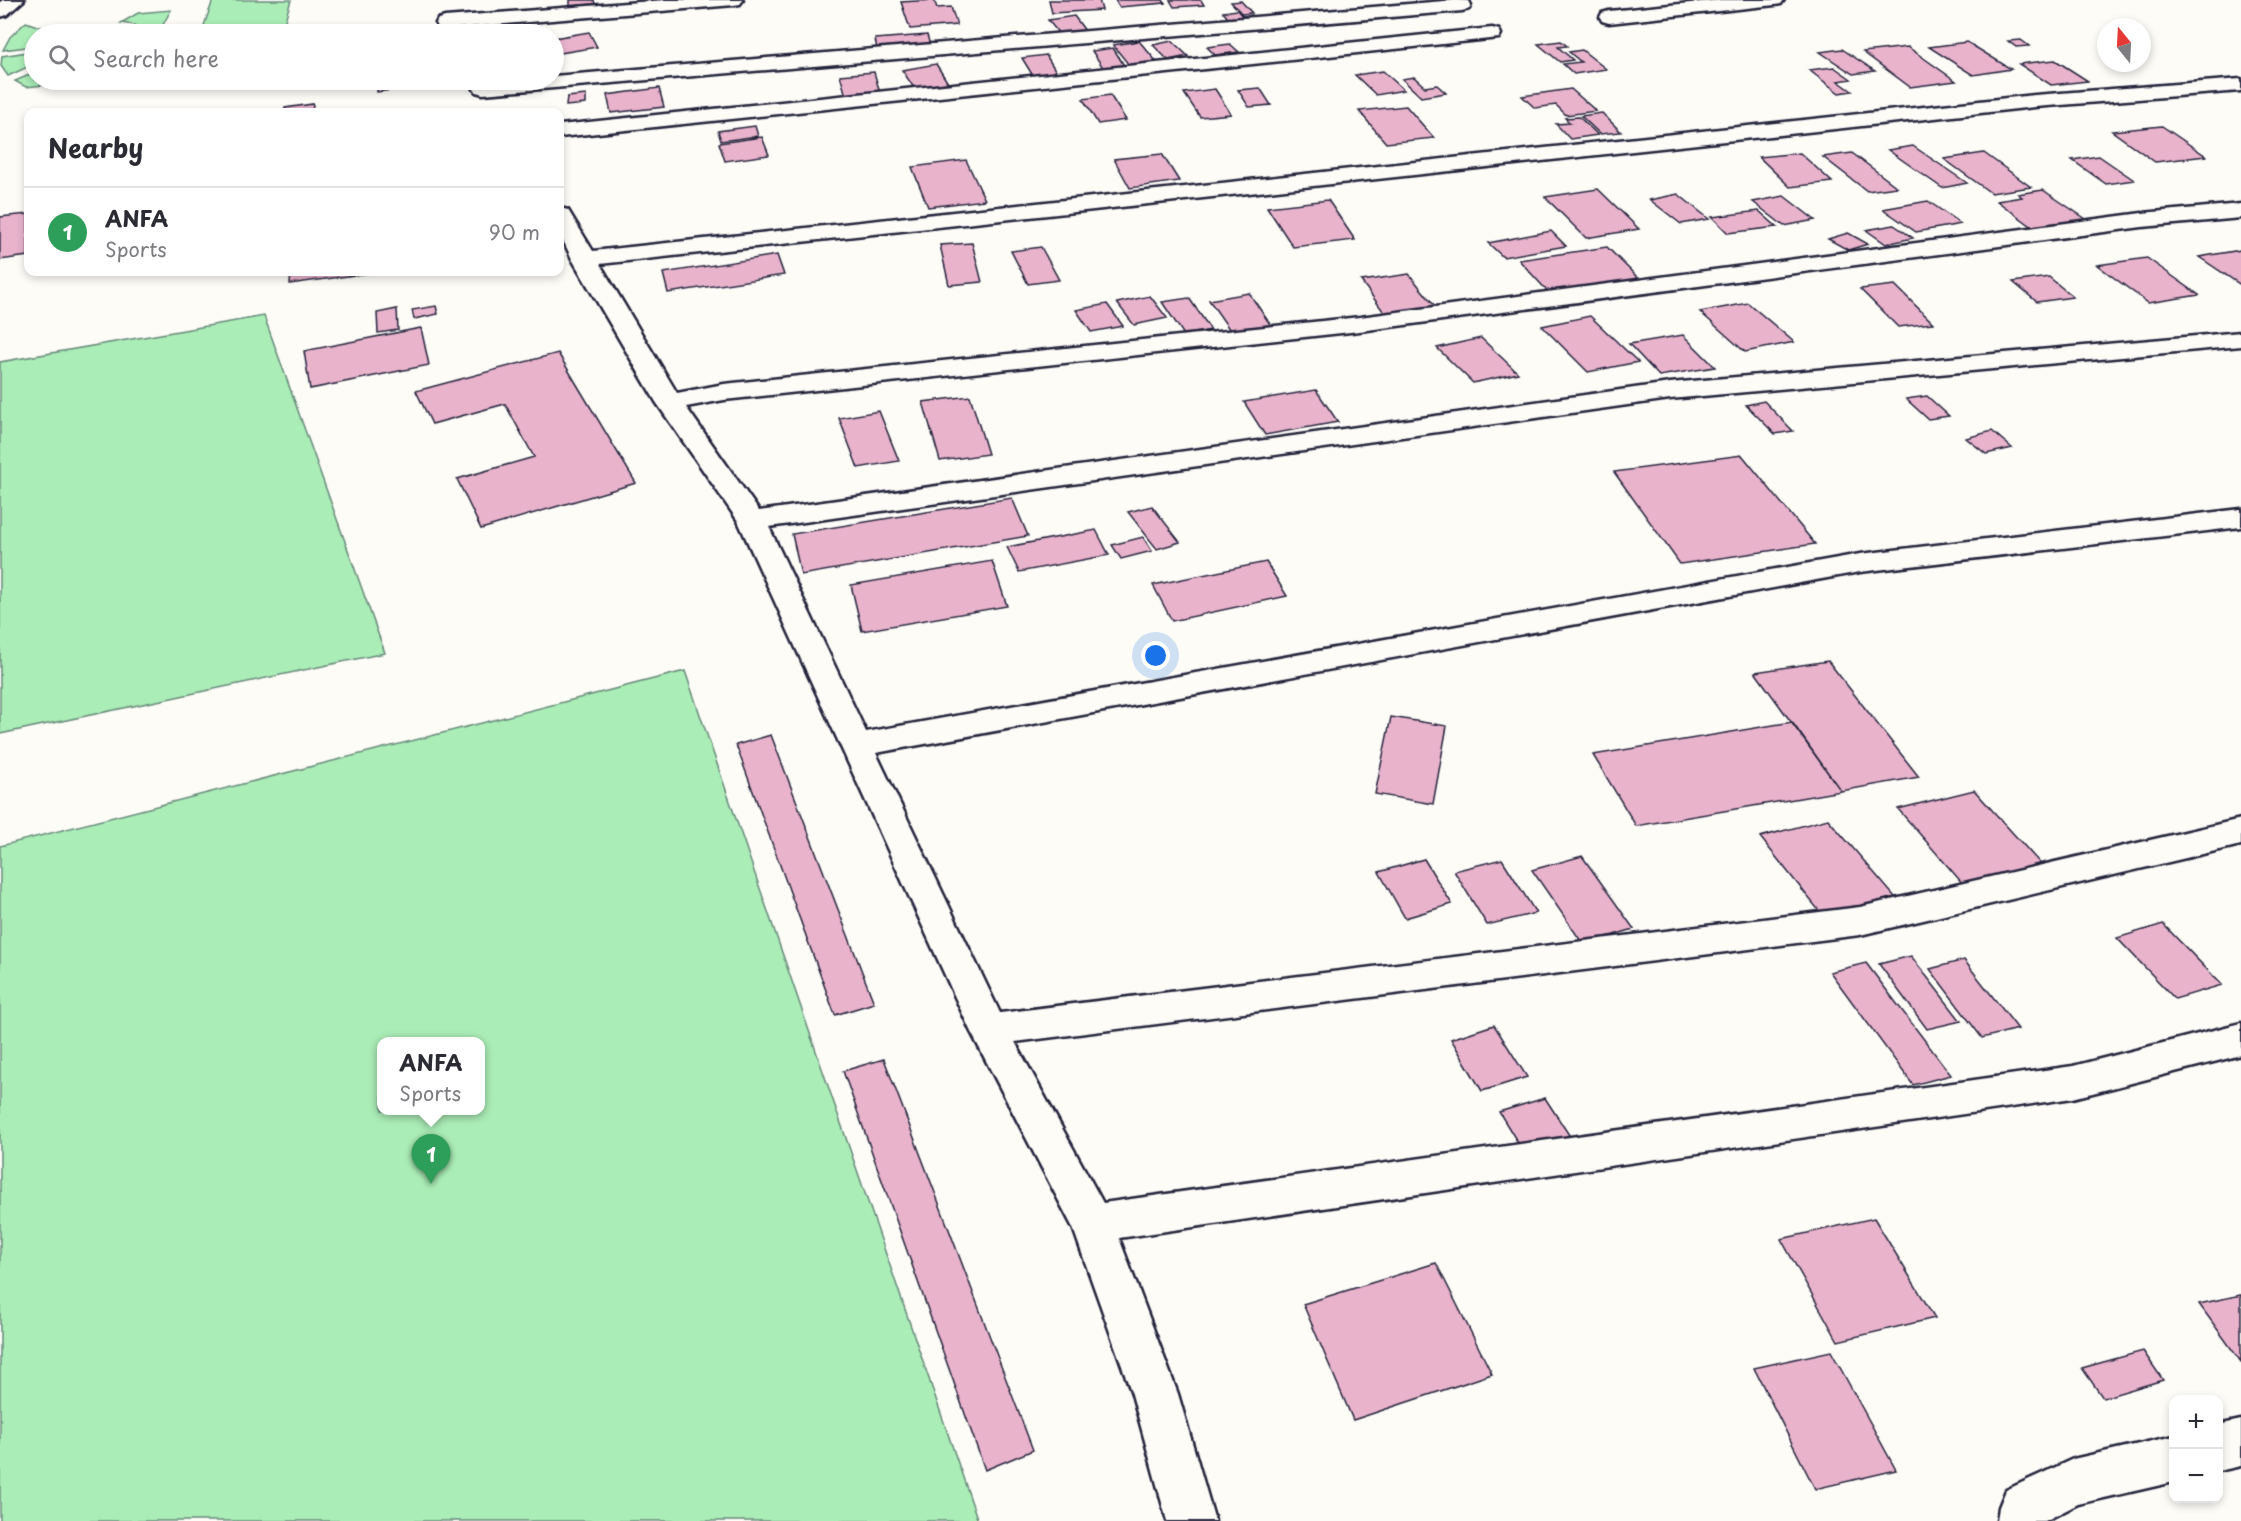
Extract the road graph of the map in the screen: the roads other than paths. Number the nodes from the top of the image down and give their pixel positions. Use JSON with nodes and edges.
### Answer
{"nodes":[{"id":1,"x":15,"y":0,"type":"edge"},
{"id":2,"x":734,"y":0,"type":"edge"},
{"id":3,"x":1775,"y":0,"type":"edge"},
{"id":4,"x":1459,"y":2,"type":"edge"},
{"id":5,"x":0,"y":11,"type":"edge"},
{"id":6,"x":1609,"y":17,"type":"dead end"},
{"id":7,"x":444,"y":22,"type":"edge"},
{"id":8,"x":564,"y":84,"type":"edge"},
{"id":9,"x":2241,"y":85,"type":"edge"},
{"id":10,"x":564,"y":131,"type":"edge"},
{"id":11,"x":2241,"y":211,"type":"edge"},
{"id":12,"x":564,"y":222,"type":"edge"},
{"id":13,"x":584,"y":259,"type":"junction"},
{"id":14,"x":2241,"y":339,"type":"edge"},
{"id":15,"x":669,"y":402,"type":"junction"},
{"id":16,"x":2241,"y":518,"type":"edge"},
{"id":17,"x":752,"y":521,"type":"junction"},
{"id":18,"x":855,"y":746,"type":"junction"},
{"id":19,"x":2241,"y":832,"type":"edge"},
{"id":20,"x":988,"y":1030,"type":"junction"},
{"id":21,"x":2241,"y":1039,"type":"edge"},
{"id":22,"x":1092,"y":1222,"type":"junction"},
{"id":23,"x":2241,"y":1443,"type":"edge"},
{"id":24,"x":2223,"y":1448,"type":"edge"},
{"id":25,"x":2169,"y":1460,"type":"edge"},
{"id":26,"x":1191,"y":1521,"type":"edge"},
{"id":27,"x":2021,"y":1521,"type":"edge"}],
"edges":[{"from":1,"to":5,"type":"street"},
{"from":2,"to":7,"type":"street"},
{"from":3,"to":6,"type":"street"},
{"from":4,"to":8,"type":"street"},
{"from":4,"to":10,"type":"street"},
{"from":9,"to":13,"type":"street"},
{"from":11,"to":15,"type":"street"},
{"from":12,"to":13,"type":"street"},
{"from":13,"to":15,"type":"street"},
{"from":14,"to":17,"type":"street"},
{"from":15,"to":17,"type":"street"},
{"from":16,"to":18,"type":"street"},
{"from":17,"to":18,"type":"street"},
{"from":18,"to":20,"type":"street"},
{"from":19,"to":20,"type":"street"},
{"from":20,"to":22,"type":"street"},
{"from":21,"to":22,"type":"street"},
{"from":22,"to":26,"type":"street"},
{"from":23,"to":24,"type":"street"},
{"from":25,"to":27,"type":"street"}]}
